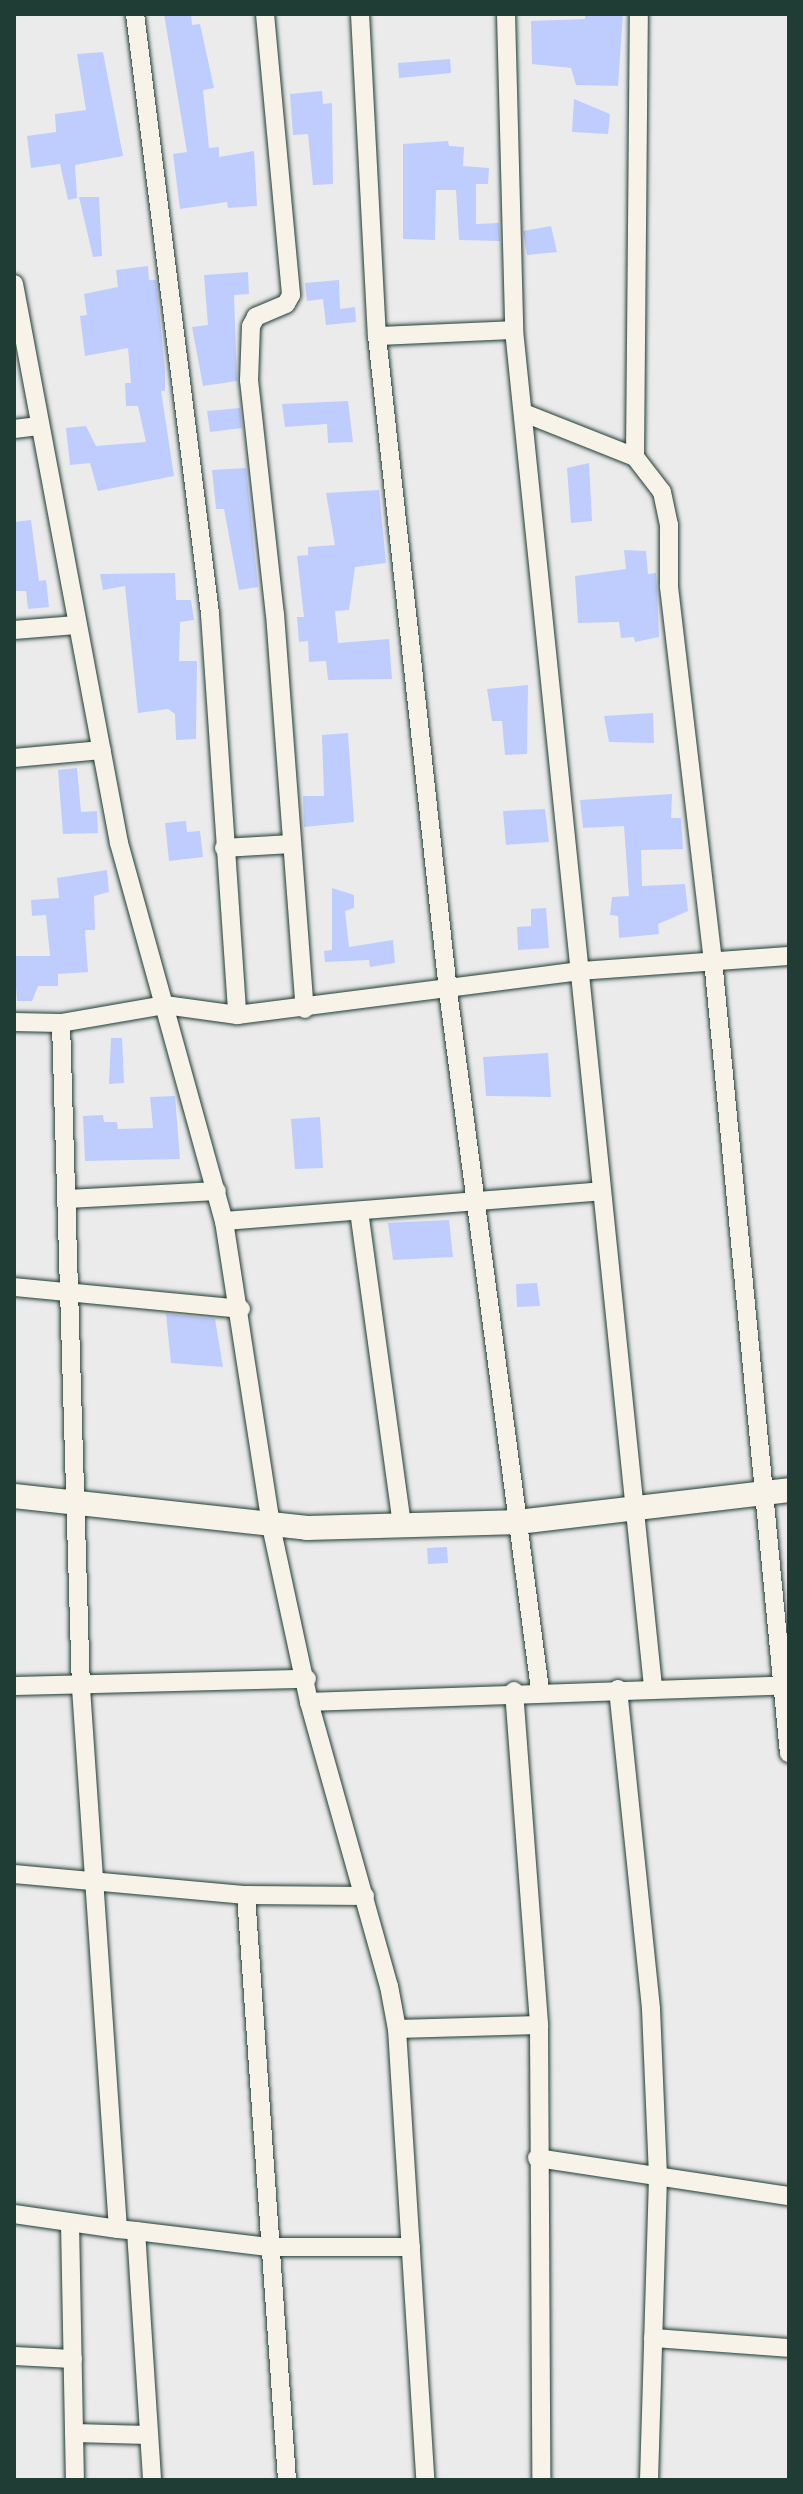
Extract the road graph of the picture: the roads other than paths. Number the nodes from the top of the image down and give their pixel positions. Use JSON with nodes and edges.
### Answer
{"nodes":[{"id":1,"x":135,"y":14,"type":"edge"},
{"id":2,"x":265,"y":14,"type":"edge"},
{"id":3,"x":360,"y":14,"type":"edge"},
{"id":4,"x":506,"y":14,"type":"edge"},
{"id":5,"x":639,"y":14,"type":"edge"},
{"id":6,"x":14,"y":284,"type":"edge"},
{"id":7,"x":514,"y":330,"type":"junction"},
{"id":8,"x":377,"y":336,"type":"junction"},
{"id":9,"x":524,"y":413,"type":"junction"},
{"id":10,"x":39,"y":426,"type":"junction"},
{"id":11,"x":14,"y":429,"type":"edge"},
{"id":12,"x":635,"y":457,"type":"junction"},
{"id":13,"x":76,"y":625,"type":"junction"},
{"id":14,"x":14,"y":630,"type":"edge"},
{"id":15,"x":102,"y":750,"type":"junction"},
{"id":16,"x":14,"y":758,"type":"edge"},
{"id":17,"x":291,"y":844,"type":"junction"},
{"id":18,"x":224,"y":848,"type":"junction"},
{"id":19,"x":789,"y":956,"type":"edge"},
{"id":20,"x":713,"y":960,"type":"junction"},
{"id":21,"x":580,"y":971,"type":"junction"},
{"id":22,"x":448,"y":991,"type":"junction"},
{"id":23,"x":165,"y":1005,"type":"junction"},
{"id":24,"x":305,"y":1009,"type":"junction"},
{"id":25,"x":237,"y":1015,"type":"junction"},
{"id":26,"x":14,"y":1022,"type":"edge"},
{"id":27,"x":61,"y":1023,"type":"junction"},
{"id":28,"x":217,"y":1191,"type":"junction"},
{"id":29,"x":602,"y":1191,"type":"junction"},
{"id":30,"x":474,"y":1198,"type":"junction"},
{"id":31,"x":67,"y":1199,"type":"junction"},
{"id":32,"x":359,"y":1211,"type":"junction"},
{"id":33,"x":224,"y":1221,"type":"junction"},
{"id":34,"x":14,"y":1287,"type":"edge"},
{"id":35,"x":71,"y":1295,"type":"junction"},
{"id":36,"x":241,"y":1309,"type":"junction"},
{"id":37,"x":789,"y":1490,"type":"edge"},
{"id":38,"x":760,"y":1494,"type":"junction"},
{"id":39,"x":14,"y":1496,"type":"edge"},
{"id":40,"x":75,"y":1504,"type":"junction"},
{"id":41,"x":633,"y":1507,"type":"junction"},
{"id":42,"x":518,"y":1522,"type":"junction"},
{"id":43,"x":271,"y":1526,"type":"junction"},
{"id":44,"x":402,"y":1526,"type":"junction"},
{"id":45,"x":307,"y":1679,"type":"junction"},
{"id":46,"x":785,"y":1685,"type":"edge"},
{"id":47,"x":14,"y":1686,"type":"edge"},
{"id":48,"x":653,"y":1687,"type":"junction"},
{"id":49,"x":81,"y":1688,"type":"junction"},
{"id":50,"x":618,"y":1689,"type":"junction"},
{"id":51,"x":540,"y":1690,"type":"junction"},
{"id":52,"x":514,"y":1691,"type":"junction"},
{"id":53,"x":309,"y":1702,"type":"junction"},
{"id":54,"x":789,"y":1753,"type":"edge"},
{"id":55,"x":14,"y":1874,"type":"edge"},
{"id":56,"x":93,"y":1881,"type":"junction"},
{"id":57,"x":246,"y":1895,"type":"junction"},
{"id":58,"x":365,"y":1896,"type":"junction"},
{"id":59,"x":539,"y":2025,"type":"junction"},
{"id":60,"x":397,"y":2029,"type":"junction"},
{"id":61,"x":537,"y":2158,"type":"junction"},
{"id":62,"x":658,"y":2177,"type":"junction"},
{"id":63,"x":789,"y":2196,"type":"edge"},
{"id":64,"x":14,"y":2214,"type":"edge"},
{"id":65,"x":70,"y":2223,"type":"junction"},
{"id":66,"x":127,"y":2230,"type":"junction"},
{"id":67,"x":268,"y":2247,"type":"junction"},
{"id":68,"x":411,"y":2247,"type":"junction"},
{"id":69,"x":653,"y":2338,"type":"junction"},
{"id":70,"x":789,"y":2348,"type":"edge"},
{"id":71,"x":14,"y":2356,"type":"edge"},
{"id":72,"x":73,"y":2359,"type":"junction"},
{"id":73,"x":74,"y":2433,"type":"junction"},
{"id":74,"x":148,"y":2435,"type":"junction"},
{"id":75,"x":75,"y":2480,"type":"edge"},
{"id":76,"x":152,"y":2480,"type":"edge"},
{"id":77,"x":287,"y":2480,"type":"edge"},
{"id":78,"x":425,"y":2480,"type":"edge"},
{"id":79,"x":541,"y":2480,"type":"edge"},
{"id":80,"x":649,"y":2480,"type":"edge"}],
"edges":[{"from":1,"to":18,"type":"street"},
{"from":2,"to":17,"type":"street"},
{"from":3,"to":8,"type":"street"},
{"from":4,"to":7,"type":"street"},
{"from":5,"to":12,"type":"street"},
{"from":6,"to":10,"type":"street"},
{"from":7,"to":8,"type":"street"},
{"from":7,"to":9,"type":"street"},
{"from":8,"to":22,"type":"street"},
{"from":9,"to":12,"type":"street"},
{"from":9,"to":21,"type":"street"},
{"from":10,"to":11,"type":"street"},
{"from":10,"to":13,"type":"street"},
{"from":12,"to":20,"type":"street"},
{"from":13,"to":14,"type":"street"},
{"from":13,"to":15,"type":"street"},
{"from":15,"to":16,"type":"street"},
{"from":15,"to":23,"type":"street"},
{"from":17,"to":18,"type":"street"},
{"from":17,"to":24,"type":"street"},
{"from":18,"to":25,"type":"street"},
{"from":19,"to":20,"type":"street"},
{"from":20,"to":21,"type":"street"},
{"from":20,"to":38,"type":"street"},
{"from":21,"to":22,"type":"street"},
{"from":21,"to":29,"type":"street"},
{"from":22,"to":24,"type":"street"},
{"from":22,"to":30,"type":"street"},
{"from":23,"to":25,"type":"street"},
{"from":23,"to":27,"type":"street"},
{"from":23,"to":28,"type":"street"},
{"from":24,"to":25,"type":"street"},
{"from":26,"to":27,"type":"street"},
{"from":27,"to":31,"type":"street"},
{"from":28,"to":31,"type":"street"},
{"from":28,"to":33,"type":"street"},
{"from":29,"to":30,"type":"street"},
{"from":29,"to":41,"type":"street"},
{"from":30,"to":32,"type":"street"},
{"from":30,"to":42,"type":"street"},
{"from":31,"to":35,"type":"street"},
{"from":32,"to":33,"type":"street"},
{"from":32,"to":44,"type":"street"},
{"from":33,"to":36,"type":"street"},
{"from":34,"to":35,"type":"street"},
{"from":35,"to":36,"type":"street"},
{"from":35,"to":40,"type":"street"},
{"from":36,"to":43,"type":"street"},
{"from":37,"to":38,"type":"street"},
{"from":38,"to":41,"type":"street"},
{"from":38,"to":46,"type":"street"},
{"from":39,"to":40,"type":"street"},
{"from":40,"to":43,"type":"street"},
{"from":40,"to":49,"type":"street"},
{"from":41,"to":42,"type":"street"},
{"from":41,"to":48,"type":"street"},
{"from":42,"to":44,"type":"street"},
{"from":42,"to":51,"type":"street"},
{"from":43,"to":44,"type":"street"},
{"from":43,"to":45,"type":"street"},
{"from":45,"to":49,"type":"street"},
{"from":45,"to":53,"type":"street"},
{"from":46,"to":48,"type":"street"},
{"from":46,"to":54,"type":"street"},
{"from":47,"to":49,"type":"street"},
{"from":48,"to":50,"type":"street"},
{"from":49,"to":56,"type":"street"},
{"from":50,"to":51,"type":"street"},
{"from":50,"to":62,"type":"street"},
{"from":51,"to":52,"type":"street"},
{"from":52,"to":53,"type":"street"},
{"from":52,"to":59,"type":"street"},
{"from":53,"to":58,"type":"street"},
{"from":55,"to":56,"type":"street"},
{"from":56,"to":57,"type":"street"},
{"from":56,"to":66,"type":"street"},
{"from":57,"to":58,"type":"street"},
{"from":57,"to":67,"type":"street"},
{"from":58,"to":60,"type":"street"},
{"from":59,"to":60,"type":"street"},
{"from":59,"to":61,"type":"street"},
{"from":60,"to":68,"type":"street"},
{"from":61,"to":62,"type":"street"},
{"from":61,"to":79,"type":"street"},
{"from":62,"to":63,"type":"street"},
{"from":62,"to":69,"type":"street"},
{"from":64,"to":65,"type":"street"},
{"from":65,"to":66,"type":"street"},
{"from":65,"to":72,"type":"street"},
{"from":66,"to":67,"type":"street"},
{"from":66,"to":74,"type":"street"},
{"from":67,"to":68,"type":"street"},
{"from":67,"to":77,"type":"street"},
{"from":68,"to":78,"type":"street"},
{"from":69,"to":70,"type":"street"},
{"from":69,"to":80,"type":"street"},
{"from":71,"to":72,"type":"street"},
{"from":72,"to":73,"type":"street"},
{"from":73,"to":74,"type":"street"},
{"from":73,"to":75,"type":"street"},
{"from":74,"to":76,"type":"street"}]}
